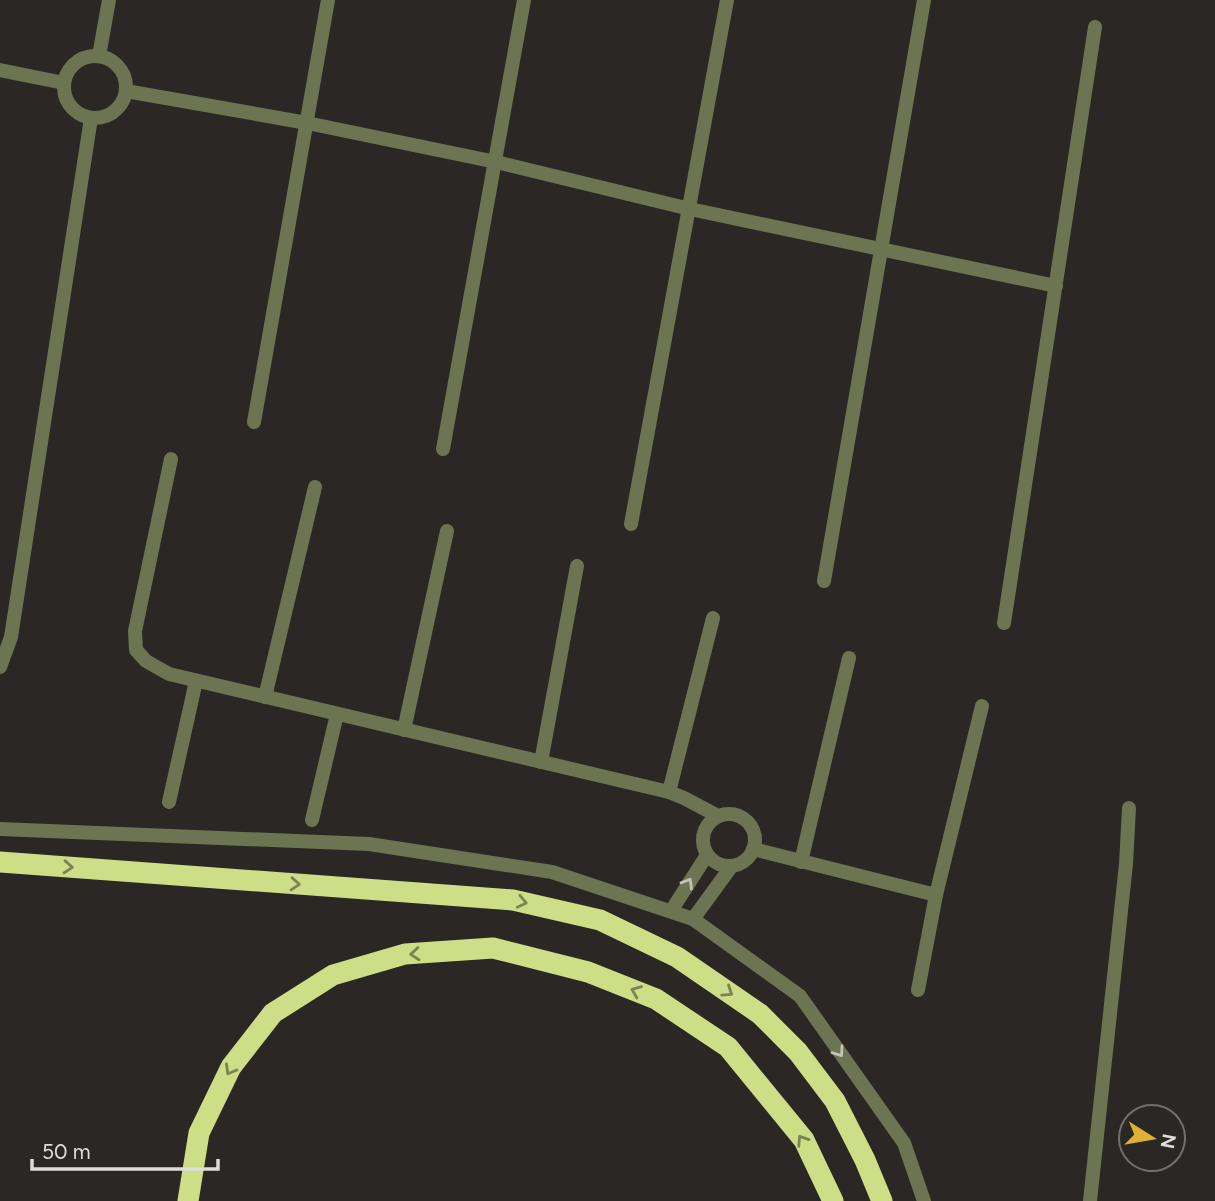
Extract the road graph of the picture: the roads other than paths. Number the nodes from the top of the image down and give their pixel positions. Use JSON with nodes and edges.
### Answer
{"nodes":[{"id":1,"x":109,"y":0,"type":"edge"},
{"id":2,"x":328,"y":0,"type":"edge"},
{"id":3,"x":524,"y":0,"type":"edge"},
{"id":4,"x":727,"y":0,"type":"edge"},
{"id":5,"x":924,"y":0,"type":"edge"},
{"id":6,"x":1095,"y":27,"type":"dead end"},
{"id":7,"x":99,"y":56,"type":"junction"},
{"id":8,"x":0,"y":70,"type":"edge"},
{"id":9,"x":64,"y":83,"type":"junction"},
{"id":10,"x":126,"y":91,"type":"junction"},
{"id":11,"x":91,"y":118,"type":"junction"},
{"id":12,"x":307,"y":123,"type":"junction"},
{"id":13,"x":496,"y":162,"type":"junction"},
{"id":14,"x":690,"y":209,"type":"junction"},
{"id":15,"x":883,"y":251,"type":"junction"},
{"id":16,"x":1056,"y":286,"type":"junction"},
{"id":17,"x":254,"y":422,"type":"dead end"},
{"id":18,"x":443,"y":449,"type":"dead end"},
{"id":19,"x":171,"y":459,"type":"dead end"},
{"id":20,"x":315,"y":487,"type":"dead end"},
{"id":21,"x":631,"y":524,"type":"dead end"},
{"id":22,"x":447,"y":531,"type":"dead end"},
{"id":23,"x":577,"y":566,"type":"dead end"},
{"id":24,"x":824,"y":581,"type":"dead end"},
{"id":25,"x":713,"y":618,"type":"dead end"},
{"id":26,"x":1004,"y":623,"type":"dead end"},
{"id":27,"x":849,"y":658,"type":"dead end"},
{"id":28,"x":0,"y":667,"type":"edge"},
{"id":29,"x":196,"y":681,"type":"junction"},
{"id":30,"x":265,"y":697,"type":"junction"},
{"id":31,"x":982,"y":706,"type":"dead end"},
{"id":32,"x":337,"y":714,"type":"junction"},
{"id":33,"x":404,"y":730,"type":"junction"},
{"id":34,"x":541,"y":762,"type":"junction"},
{"id":35,"x":669,"y":792,"type":"junction"},
{"id":36,"x":169,"y":802,"type":"dead end"},
{"id":37,"x":1129,"y":808,"type":"dead end"},
{"id":38,"x":718,"y":816,"type":"junction"},
{"id":39,"x":312,"y":820,"type":"dead end"},
{"id":40,"x":0,"y":829,"type":"edge"},
{"id":41,"x":753,"y":849,"type":"junction"},
{"id":42,"x":707,"y":855,"type":"junction"},
{"id":43,"x":0,"y":862,"type":"edge"},
{"id":44,"x":801,"y":862,"type":"junction"},
{"id":45,"x":731,"y":867,"type":"junction"},
{"id":46,"x":936,"y":895,"type":"junction"},
{"id":47,"x":671,"y":911,"type":"junction"},
{"id":48,"x":693,"y":919,"type":"junction"},
{"id":49,"x":918,"y":990,"type":"dead end"},
{"id":50,"x":188,"y":1201,"type":"edge"},
{"id":51,"x":833,"y":1201,"type":"edge"},
{"id":52,"x":883,"y":1201,"type":"edge"},
{"id":53,"x":925,"y":1201,"type":"edge"},
{"id":54,"x":1090,"y":1201,"type":"edge"}],
"edges":[{"from":1,"to":7,"type":"street"},
{"from":2,"to":12,"type":"street"},
{"from":3,"to":13,"type":"street"},
{"from":4,"to":14,"type":"street"},
{"from":5,"to":15,"type":"street"},
{"from":6,"to":16,"type":"street"},
{"from":7,"to":9,"type":"street"},
{"from":7,"to":10,"type":"street"},
{"from":8,"to":9,"type":"street"},
{"from":9,"to":11,"type":"street"},
{"from":10,"to":11,"type":"street"},
{"from":10,"to":12,"type":"street"},
{"from":11,"to":28,"type":"street"},
{"from":12,"to":13,"type":"street"},
{"from":12,"to":17,"type":"street"},
{"from":13,"to":14,"type":"street"},
{"from":13,"to":18,"type":"street"},
{"from":14,"to":15,"type":"street"},
{"from":14,"to":21,"type":"street"},
{"from":15,"to":16,"type":"street"},
{"from":15,"to":24,"type":"street"},
{"from":16,"to":26,"type":"street"},
{"from":19,"to":29,"type":"street"},
{"from":20,"to":30,"type":"street"},
{"from":22,"to":33,"type":"street"},
{"from":23,"to":34,"type":"street"},
{"from":25,"to":35,"type":"street"},
{"from":27,"to":44,"type":"street"},
{"from":29,"to":30,"type":"street"},
{"from":29,"to":36,"type":"street"},
{"from":30,"to":32,"type":"street"},
{"from":31,"to":46,"type":"street"},
{"from":32,"to":33,"type":"street"},
{"from":32,"to":39,"type":"street"},
{"from":33,"to":34,"type":"street"},
{"from":34,"to":35,"type":"street"},
{"from":35,"to":38,"type":"street"},
{"from":37,"to":54,"type":"street"},
{"from":38,"to":41,"type":"street"},
{"from":38,"to":42,"type":"street"},
{"from":40,"to":47,"type":"street"},
{"from":41,"to":44,"type":"street"},
{"from":41,"to":45,"type":"street"},
{"from":42,"to":45,"type":"street"},
{"from":47,"to":42,"type":"street","one_way":true},
{"from":43,"to":52,"type":"highway","one_way":true},
{"from":44,"to":46,"type":"street"},
{"from":45,"to":48,"type":"street"},
{"from":46,"to":49,"type":"street"},
{"from":47,"to":48,"type":"street"},
{"from":48,"to":53,"type":"street","one_way":true},
{"from":51,"to":50,"type":"highway","one_way":true}]}
